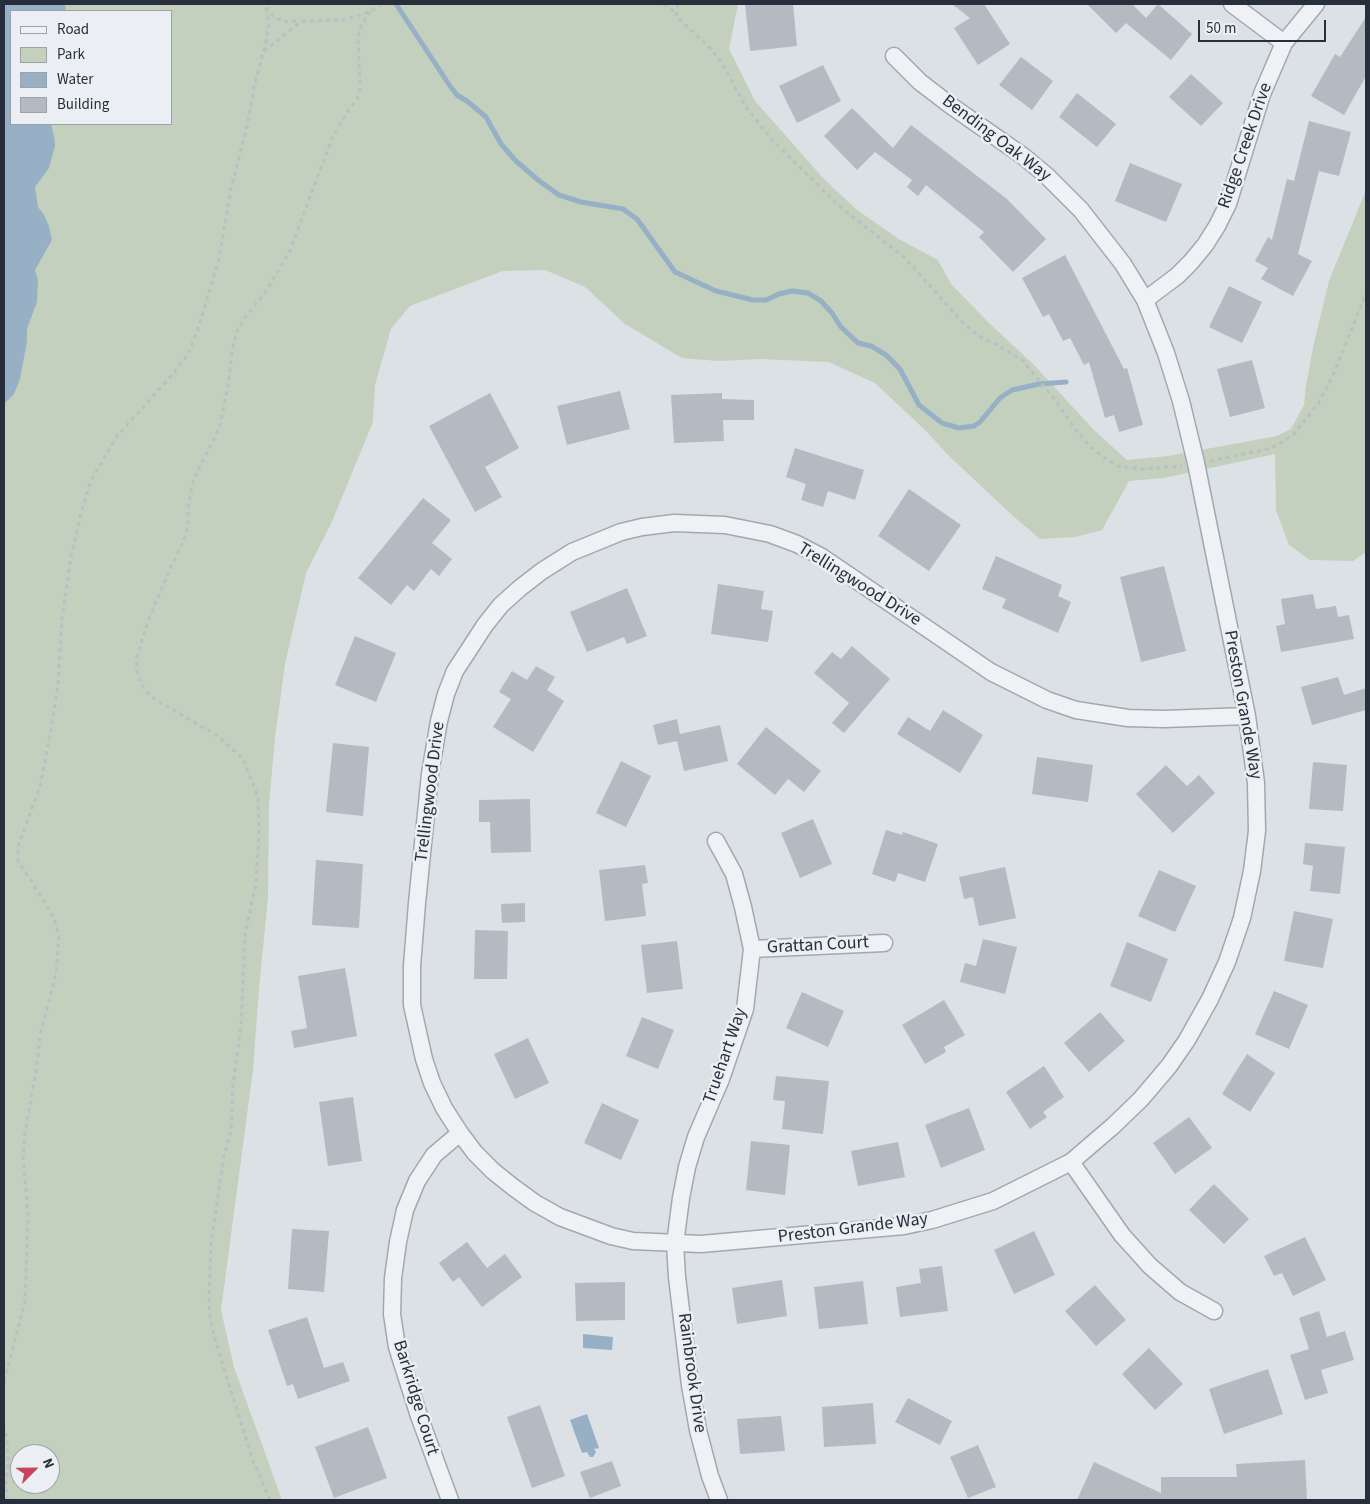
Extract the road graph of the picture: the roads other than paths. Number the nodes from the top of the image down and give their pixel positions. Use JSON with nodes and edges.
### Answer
{"nodes":[{"id":1,"x":1232,"y":4,"type":"edge"},
{"id":2,"x":1316,"y":4,"type":"edge"},
{"id":3,"x":1284,"y":44,"type":"junction"},
{"id":4,"x":894,"y":56,"type":"dead end"},
{"id":5,"x":1145,"y":300,"type":"junction"},
{"id":6,"x":1247,"y":716,"type":"junction"},
{"id":7,"x":716,"y":841,"type":"dead end"},
{"id":8,"x":884,"y":943,"type":"dead end"},
{"id":9,"x":752,"y":949,"type":"junction"},
{"id":10,"x":460,"y":1133,"type":"junction"},
{"id":11,"x":1070,"y":1162,"type":"junction"},
{"id":12,"x":676,"y":1244,"type":"junction"},
{"id":13,"x":1214,"y":1311,"type":"dead end"},
{"id":14,"x":450,"y":1500,"type":"edge"},
{"id":15,"x":718,"y":1500,"type":"edge"}],
"edges":[{"from":1,"to":3,"type":"street"},
{"from":2,"to":3,"type":"street","name":"Ridge Creek Drive"},
{"from":3,"to":5,"type":"street","name":"Ridge Creek Drive"},
{"from":4,"to":5,"type":"street","name":"Bending Oak Way"},
{"from":5,"to":6,"type":"street","name":"Preston Grande Way"},
{"from":6,"to":10,"type":"street","name":"Trellingwood Drive"},
{"from":6,"to":11,"type":"street","name":"Preston Grande Way"},
{"from":7,"to":9,"type":"street","name":"Truehart Way"},
{"from":8,"to":9,"type":"street","name":"Grattan Court"},
{"from":9,"to":12,"type":"street","name":"Truehart Way"},
{"from":10,"to":12,"type":"street","name":"Trellingwood Drive"},
{"from":10,"to":14,"type":"street","name":"Barkridge Court"},
{"from":11,"to":12,"type":"street","name":"Preston Grande Way"},
{"from":11,"to":13,"type":"street"},
{"from":12,"to":15,"type":"street","name":"Rainbrook Drive"}]}
